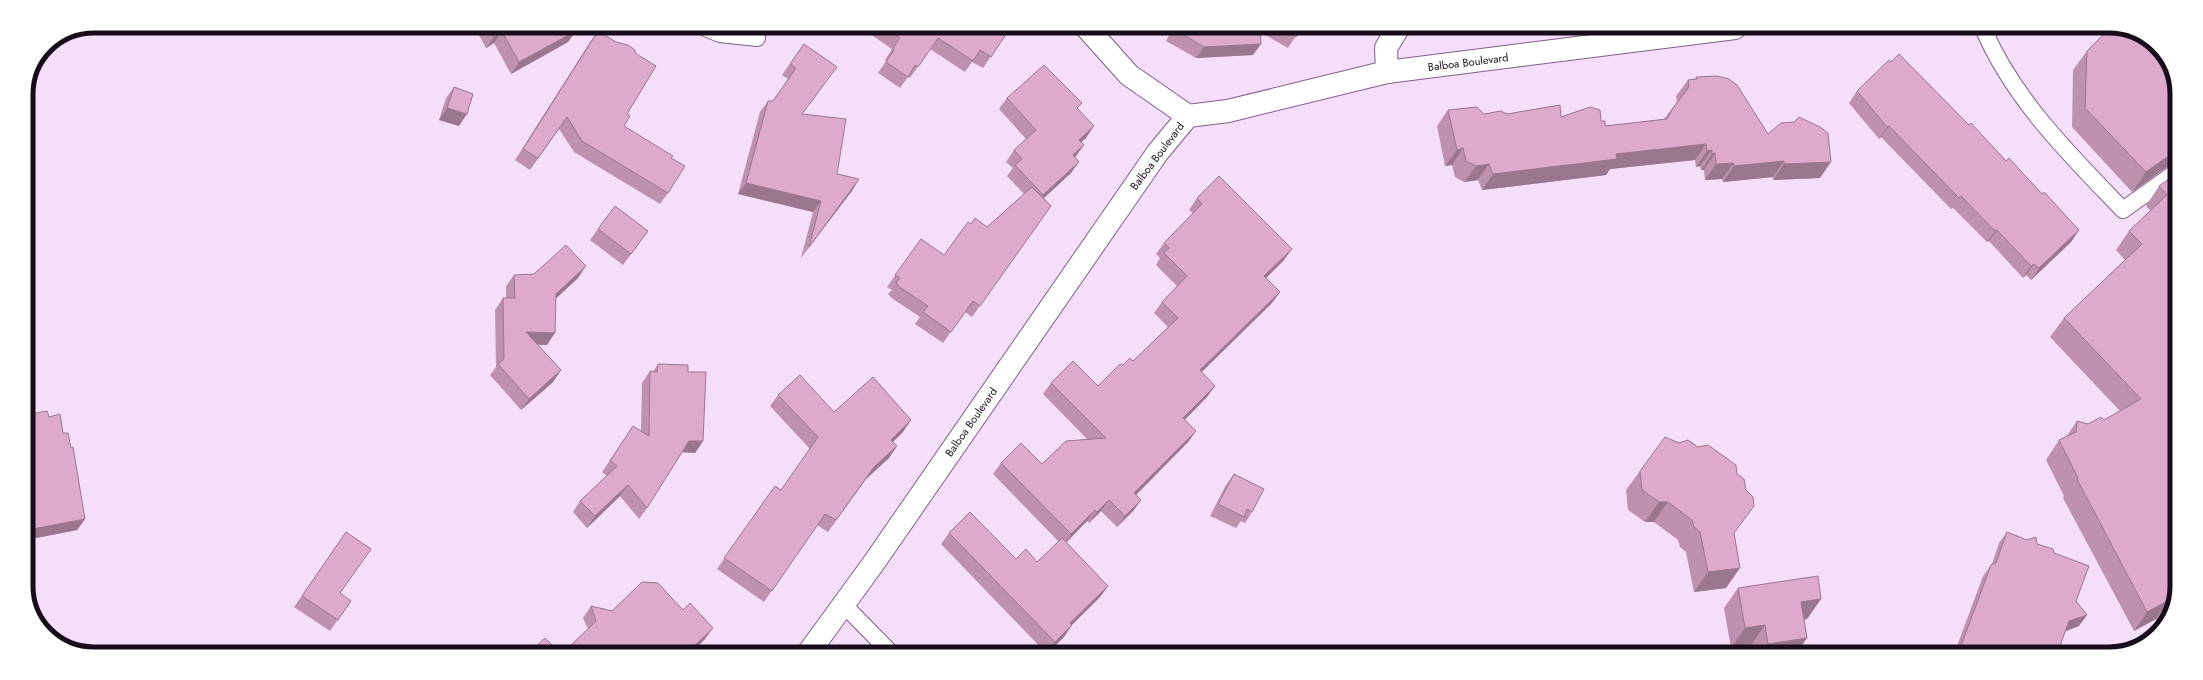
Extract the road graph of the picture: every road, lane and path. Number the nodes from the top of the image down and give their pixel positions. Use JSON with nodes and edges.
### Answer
{"nodes":[{"id":1,"x":718,"y":33,"type":"edge"},
{"id":2,"x":1091,"y":33,"type":"edge"},
{"id":3,"x":1395,"y":33,"type":"edge"},
{"id":4,"x":1695,"y":33,"type":"edge"},
{"id":5,"x":1986,"y":33,"type":"edge"},
{"id":6,"x":757,"y":38,"type":"dead end"},
{"id":7,"x":1387,"y":72,"type":"junction"},
{"id":8,"x":1188,"y":116,"type":"junction"},
{"id":9,"x":2170,"y":176,"type":"edge"},
{"id":10,"x":843,"y":604,"type":"junction"},
{"id":11,"x":813,"y":647,"type":"edge"},
{"id":12,"x":885,"y":647,"type":"edge"}],
"edges":[{"from":1,"to":6,"type":"lane"},
{"from":2,"to":8,"type":"street"},
{"from":3,"to":7,"type":"street"},
{"from":4,"to":7,"type":"street","name":"Balboa Boulevard"},
{"from":5,"to":9,"type":"lane"},
{"from":7,"to":8,"type":"street","name":"Balboa Boulevard"},
{"from":8,"to":10,"type":"street","name":"Balboa Boulevard"},
{"from":10,"to":11,"type":"street","name":"Balboa Boulevard"},
{"from":10,"to":12,"type":"lane"}]}
